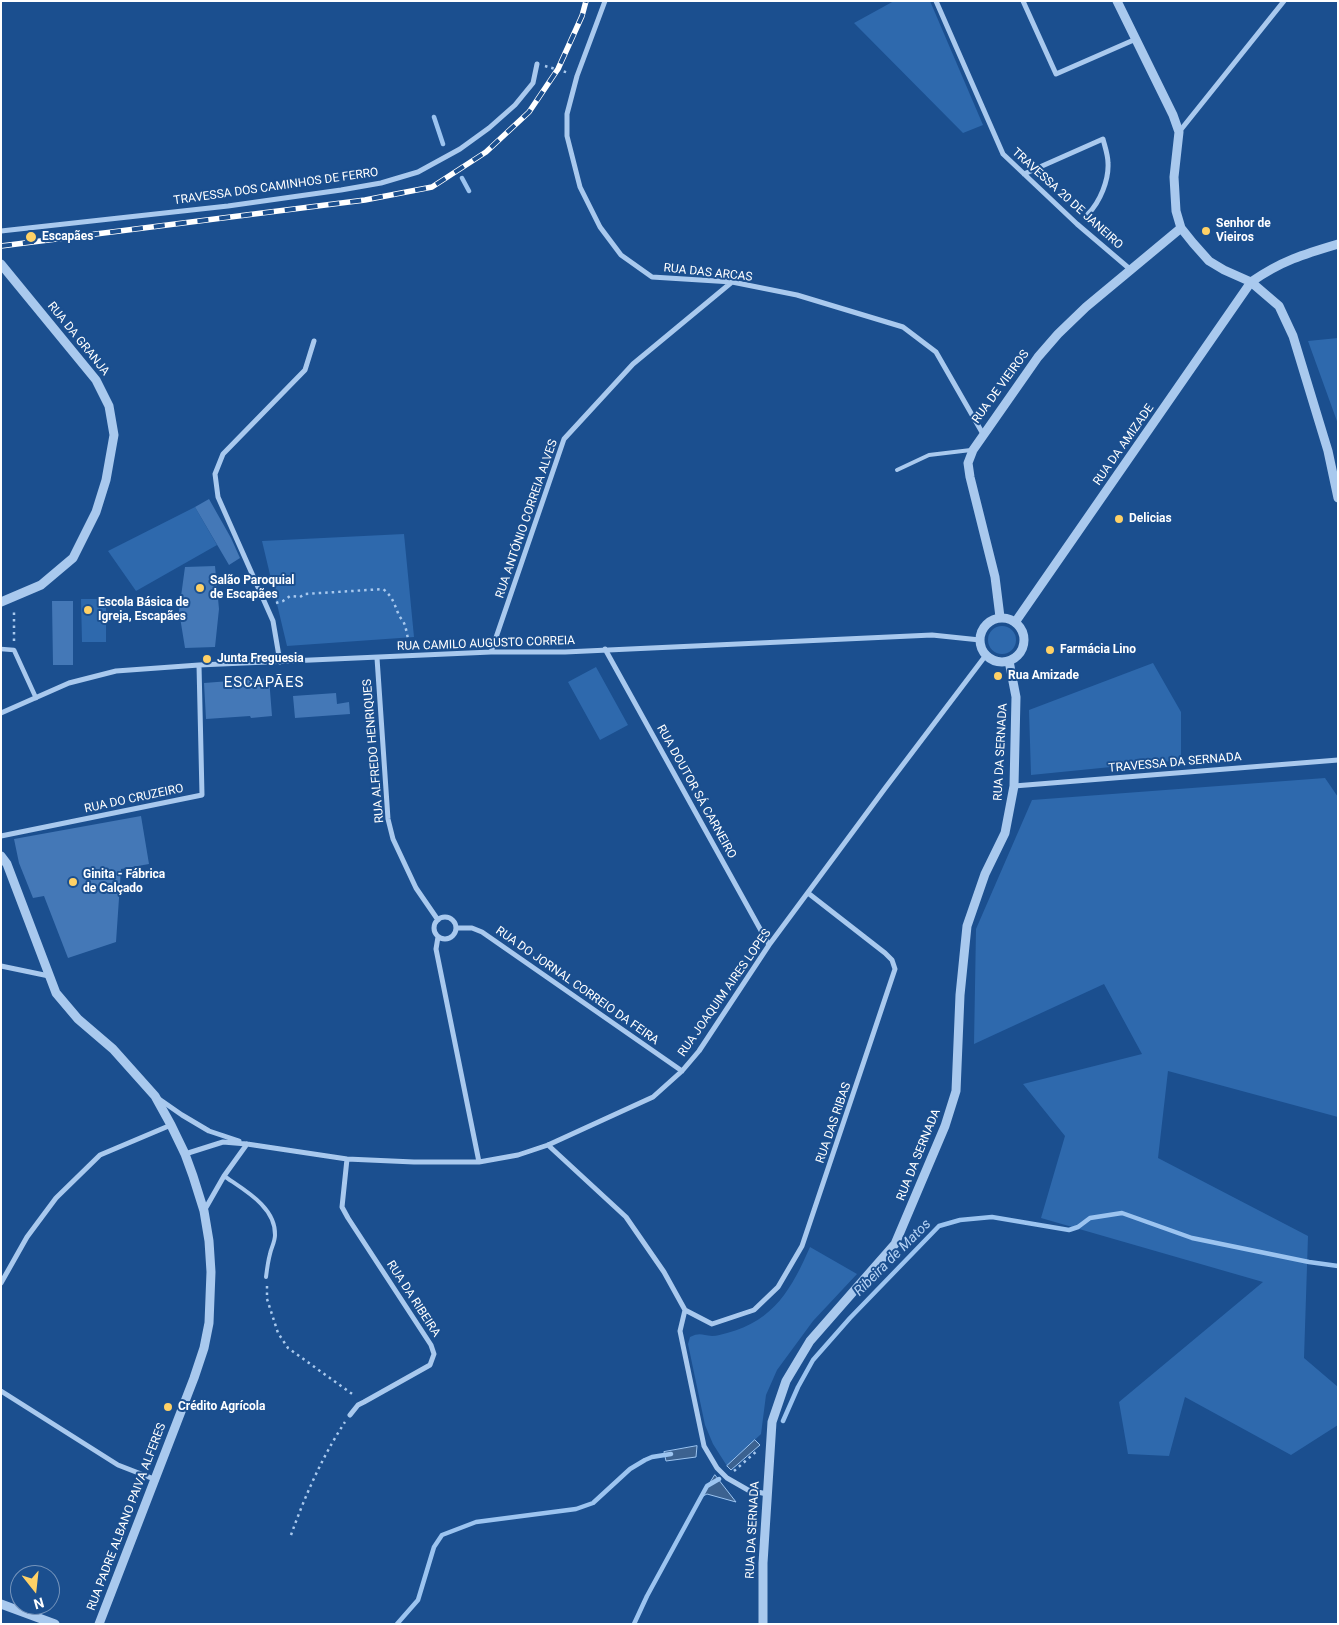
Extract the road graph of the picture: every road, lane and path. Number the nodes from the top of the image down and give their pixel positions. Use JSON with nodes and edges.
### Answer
{"nodes":[{"id":1,"x":605,"y":1,"type":"edge"},
{"id":2,"x":936,"y":1,"type":"edge"},
{"id":3,"x":1023,"y":1,"type":"edge"},
{"id":4,"x":1117,"y":1,"type":"edge"},
{"id":5,"x":1284,"y":1,"type":"edge"},
{"id":6,"x":1136,"y":39,"type":"junction"},
{"id":7,"x":537,"y":64,"type":"joint"},
{"id":8,"x":577,"y":76,"type":"junction"},
{"id":9,"x":1179,"y":132,"type":"junction"},
{"id":10,"x":1024,"y":174,"type":"junction"},
{"id":11,"x":1088,"y":214,"type":"dead end"},
{"id":12,"x":1181,"y":228,"type":"junction"},
{"id":13,"x":1,"y":231,"type":"edge"},
{"id":14,"x":1338,"y":244,"type":"edge"},
{"id":15,"x":1,"y":264,"type":"edge"},
{"id":16,"x":1131,"y":270,"type":"junction"},
{"id":17,"x":732,"y":282,"type":"junction"},
{"id":18,"x":1251,"y":282,"type":"junction"},
{"id":19,"x":314,"y":341,"type":"dead end"},
{"id":20,"x":983,"y":434,"type":"junction"},
{"id":21,"x":973,"y":450,"type":"junction"},
{"id":22,"x":897,"y":470,"type":"dead end"},
{"id":23,"x":1338,"y":498,"type":"edge"},
{"id":24,"x":14,"y":596,"type":"junction"},
{"id":25,"x":1,"y":602,"type":"edge"},
{"id":26,"x":266,"y":605,"type":"junction"},
{"id":27,"x":1000,"y":617,"type":"junction"},
{"id":28,"x":1016,"y":621,"type":"junction"},
{"id":29,"x":980,"y":640,"type":"junction"},
{"id":30,"x":1,"y":649,"type":"edge"},
{"id":31,"x":14,"y":650,"type":"junction"},
{"id":32,"x":605,"y":650,"type":"junction"},
{"id":33,"x":491,"y":652,"type":"junction"},
{"id":34,"x":986,"y":655,"type":"junction"},
{"id":35,"x":409,"y":657,"type":"junction"},
{"id":36,"x":377,"y":658,"type":"junction"},
{"id":37,"x":1009,"y":661,"type":"junction"},
{"id":38,"x":280,"y":662,"type":"junction"},
{"id":39,"x":200,"y":665,"type":"junction"},
{"id":40,"x":36,"y":698,"type":"junction"},
{"id":41,"x":1,"y":713,"type":"edge"},
{"id":42,"x":1338,"y":760,"type":"edge"},
{"id":43,"x":1014,"y":786,"type":"junction"},
{"id":44,"x":1,"y":836,"type":"edge"},
{"id":45,"x":1,"y":856,"type":"edge"},
{"id":46,"x":808,"y":894,"type":"junction"},
{"id":47,"x":438,"y":920,"type":"junction"},
{"id":48,"x":456,"y":928,"type":"junction"},
{"id":49,"x":438,"y":937,"type":"junction"},
{"id":50,"x":769,"y":945,"type":"junction"},
{"id":51,"x":1,"y":966,"type":"edge"},
{"id":52,"x":50,"y":976,"type":"junction"},
{"id":53,"x":682,"y":1071,"type":"junction"},
{"id":54,"x":155,"y":1096,"type":"junction"},
{"id":55,"x":171,"y":1125,"type":"junction"},
{"id":56,"x":247,"y":1144,"type":"junction"},
{"id":57,"x":548,"y":1145,"type":"junction"},
{"id":58,"x":185,"y":1154,"type":"junction"},
{"id":59,"x":347,"y":1159,"type":"junction"},
{"id":60,"x":479,"y":1162,"type":"junction"},
{"id":61,"x":224,"y":1176,"type":"junction"},
{"id":62,"x":204,"y":1211,"type":"junction"},
{"id":63,"x":266,"y":1277,"type":"joint"},
{"id":64,"x":1,"y":1283,"type":"edge"},
{"id":65,"x":685,"y":1310,"type":"junction"},
{"id":66,"x":1,"y":1391,"type":"edge"},
{"id":67,"x":364,"y":1402,"type":"junction"},
{"id":68,"x":350,"y":1415,"type":"joint"},
{"id":69,"x":771,"y":1439,"type":"junction"},
{"id":70,"x":727,"y":1478,"type":"junction"},
{"id":71,"x":154,"y":1479,"type":"junction"},
{"id":72,"x":767,"y":1494,"type":"junction"},
{"id":73,"x":291,"y":1535,"type":"dead end"},
{"id":74,"x":1,"y":1604,"type":"edge"},
{"id":75,"x":55,"y":1624,"type":"edge"},
{"id":76,"x":99,"y":1624,"type":"edge"},
{"id":77,"x":763,"y":1624,"type":"edge"}],
"edges":[{"from":1,"to":8,"type":"street","name":"RUA DAS ARCAS"},
{"from":2,"to":10,"type":"street","name":"TRAVESSA 20 DE JANEIRO"},
{"from":3,"to":6,"type":"street"},
{"from":4,"to":6,"type":"street"},
{"from":5,"to":9,"type":"street"},
{"from":6,"to":9,"type":"street"},
{"from":7,"to":8,"type":"path"},
{"from":7,"to":13,"type":"street","name":"TRAVESSA DOS CAMINHOS DE FERRO"},
{"from":8,"to":17,"type":"street","name":"RUA DAS ARCAS"},
{"from":9,"to":12,"type":"street"},
{"from":10,"to":11,"type":"street"},
{"from":10,"to":16,"type":"street","name":"TRAVESSA 20 DE JANEIRO"},
{"from":12,"to":16,"type":"street","name":"RUA DE VIEIROS"},
{"from":12,"to":18,"type":"street"},
{"from":14,"to":18,"type":"street","name":"RUA DA AMIZADE"},
{"from":15,"to":24,"type":"street","name":"RUA DA GRANJA"},
{"from":16,"to":20,"type":"street","name":"RUA DE VIEIROS"},
{"from":17,"to":20,"type":"street","name":"RUA DAS ARCAS"},
{"from":17,"to":33,"type":"street","name":"RUA ANTÓNIO CORREIA ALVES"},
{"from":18,"to":23,"type":"street"},
{"from":18,"to":28,"type":"street","name":"RUA DA AMIZADE"},
{"from":19,"to":26,"type":"street"},
{"from":20,"to":21,"type":"street","name":"RUA DE VIEIROS"},
{"from":21,"to":22,"type":"lane"},
{"from":21,"to":27,"type":"street","name":"RUA DE VIEIROS"},
{"from":24,"to":25,"type":"street","name":"RUA DA GRANJA"},
{"from":24,"to":31,"type":"path"},
{"from":26,"to":35,"type":"path"},
{"from":26,"to":38,"type":"street"},
{"from":27,"to":28,"type":"street"},
{"from":27,"to":29,"type":"street"},
{"from":28,"to":37,"type":"street"},
{"from":29,"to":32,"type":"street","name":"RUA CAMILO AUGUSTO CORREIA"},
{"from":29,"to":34,"type":"street"},
{"from":30,"to":31,"type":"street"},
{"from":31,"to":40,"type":"street"},
{"from":32,"to":33,"type":"street","name":"RUA CAMILO AUGUSTO CORREIA"},
{"from":32,"to":50,"type":"street","name":"RUA DOUTOR SÁ CARNEIRO"},
{"from":33,"to":35,"type":"street","name":"RUA CAMILO AUGUSTO CORREIA"},
{"from":34,"to":37,"type":"street"},
{"from":34,"to":46,"type":"street","name":"RUA JOAQUIM AIRES LOPES"},
{"from":35,"to":36,"type":"street","name":"RUA CAMILO AUGUSTO CORREIA"},
{"from":36,"to":38,"type":"street","name":"RUA CAMILO AUGUSTO CORREIA"},
{"from":36,"to":47,"type":"street","name":"RUA ALFREDO HENRIQUES"},
{"from":37,"to":43,"type":"street","name":"RUA DA SERNADA"},
{"from":38,"to":39,"type":"street","name":"RUA CAMILO AUGUSTO CORREIA"},
{"from":39,"to":40,"type":"street","name":"RUA CAMILO AUGUSTO CORREIA"},
{"from":39,"to":44,"type":"street","name":"RUA DO CRUZEIRO"},
{"from":40,"to":41,"type":"street","name":"RUA CAMILO AUGUSTO CORREIA"},
{"from":42,"to":43,"type":"street","name":"TRAVESSA DA SERNADA"},
{"from":43,"to":69,"type":"street","name":"RUA DA SERNADA"},
{"from":45,"to":52,"type":"street","name":"RUA PADRE ALBANO PAIVA ALFERES"},
{"from":46,"to":50,"type":"street","name":"RUA JOAQUIM AIRES LOPES"},
{"from":46,"to":65,"type":"street","name":"RUA DAS RIBAS"},
{"from":47,"to":48,"type":"street"},
{"from":47,"to":49,"type":"street"},
{"from":48,"to":49,"type":"street"},
{"from":48,"to":53,"type":"street","name":"RUA DO JORNAL CORREIO DA FEIRA"},
{"from":49,"to":60,"type":"street"},
{"from":50,"to":53,"type":"street","name":"RUA JOAQUIM AIRES LOPES"},
{"from":51,"to":52,"type":"street"},
{"from":52,"to":54,"type":"street","name":"RUA PADRE ALBANO PAIVA ALFERES"},
{"from":53,"to":57,"type":"street","name":"RUA JOAQUIM AIRES LOPES"},
{"from":54,"to":55,"type":"street","name":"RUA PADRE ALBANO PAIVA ALFERES"},
{"from":54,"to":56,"type":"street"},
{"from":55,"to":58,"type":"street","name":"RUA PADRE ALBANO PAIVA ALFERES"},
{"from":55,"to":64,"type":"street"},
{"from":56,"to":58,"type":"street"},
{"from":56,"to":59,"type":"street","name":"RUA JOAQUIM AIRES LOPES"},
{"from":56,"to":61,"type":"street"},
{"from":57,"to":60,"type":"street","name":"RUA JOAQUIM AIRES LOPES"},
{"from":57,"to":65,"type":"street"},
{"from":58,"to":62,"type":"street","name":"RUA PADRE ALBANO PAIVA ALFERES"},
{"from":59,"to":60,"type":"street","name":"RUA JOAQUIM AIRES LOPES"},
{"from":59,"to":67,"type":"street","name":"RUA DA RIBEIRA"},
{"from":61,"to":62,"type":"street"},
{"from":61,"to":63,"type":"lane"},
{"from":62,"to":71,"type":"street","name":"RUA PADRE ALBANO PAIVA ALFERES"},
{"from":63,"to":67,"type":"path"},
{"from":65,"to":70,"type":"street"},
{"from":66,"to":71,"type":"street"},
{"from":67,"to":68,"type":"street","name":"RUA DA RIBEIRA"},
{"from":68,"to":73,"type":"path"},
{"from":69,"to":70,"type":"path"},
{"from":69,"to":72,"type":"street","name":"RUA DA SERNADA"},
{"from":70,"to":72,"type":"street"},
{"from":71,"to":76,"type":"street","name":"RUA PADRE ALBANO PAIVA ALFERES"},
{"from":72,"to":77,"type":"street","name":"RUA DA SERNADA"},
{"from":74,"to":75,"type":"street"}]}
